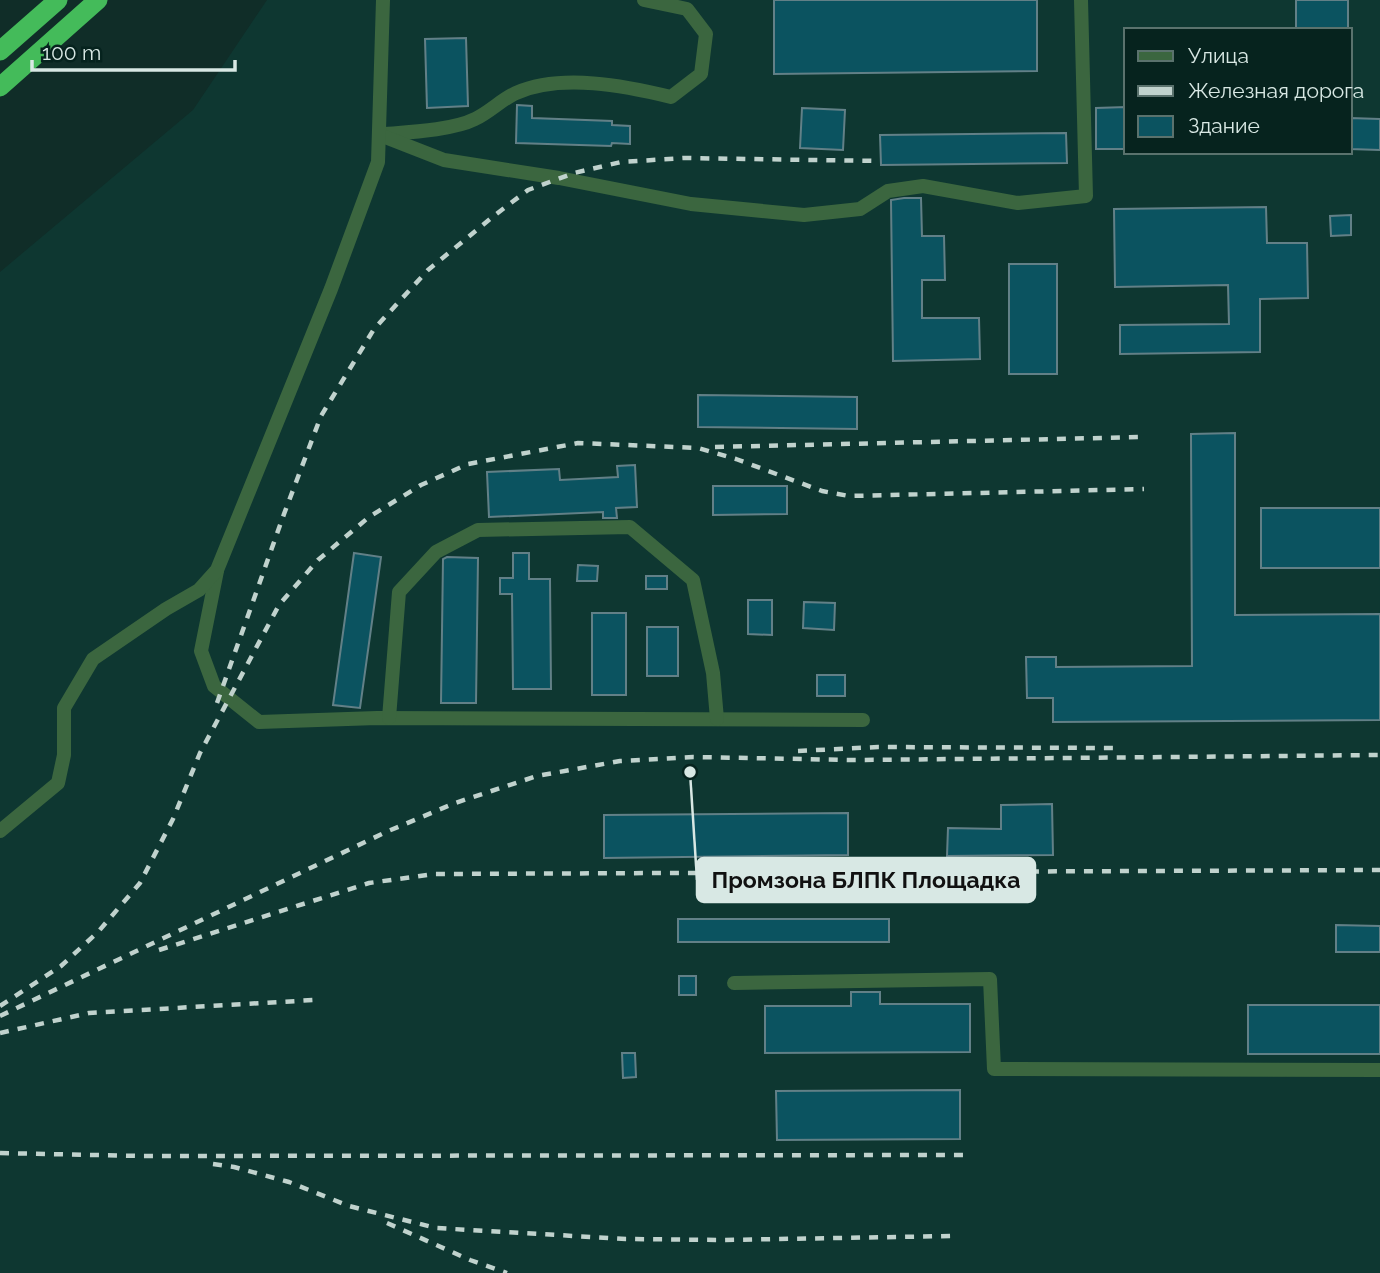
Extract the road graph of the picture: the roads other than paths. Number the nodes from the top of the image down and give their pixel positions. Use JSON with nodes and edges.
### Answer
{"nodes":[{"id":1,"x":58,"y":0,"type":"edge"},
{"id":2,"x":98,"y":0,"type":"edge"},
{"id":3,"x":383,"y":0,"type":"edge"},
{"id":4,"x":644,"y":0,"type":"edge"},
{"id":5,"x":1081,"y":0,"type":"edge"},
{"id":6,"x":0,"y":51,"type":"edge"},
{"id":7,"x":0,"y":87,"type":"edge"},
{"id":8,"x":380,"y":135,"type":"junction"},
{"id":9,"x":217,"y":570,"type":"junction"},
{"id":10,"x":388,"y":718,"type":"junction"},
{"id":11,"x":718,"y":719,"type":"junction"},
{"id":12,"x":863,"y":720,"type":"dead end"},
{"id":13,"x":0,"y":831,"type":"edge"},
{"id":14,"x":734,"y":983,"type":"dead end"},
{"id":15,"x":1380,"y":1070,"type":"edge"}],
"edges":[{"from":1,"to":6,"type":"highway"},
{"from":2,"to":7,"type":"highway"},
{"from":3,"to":8,"type":"street"},
{"from":4,"to":8,"type":"street"},
{"from":5,"to":8,"type":"street"},
{"from":8,"to":9,"type":"street"},
{"from":9,"to":10,"type":"street"},
{"from":9,"to":13,"type":"street"},
{"from":10,"to":11,"type":"street"},
{"from":10,"to":11,"type":"street"},
{"from":11,"to":12,"type":"street"},
{"from":14,"to":15,"type":"street"}]}
